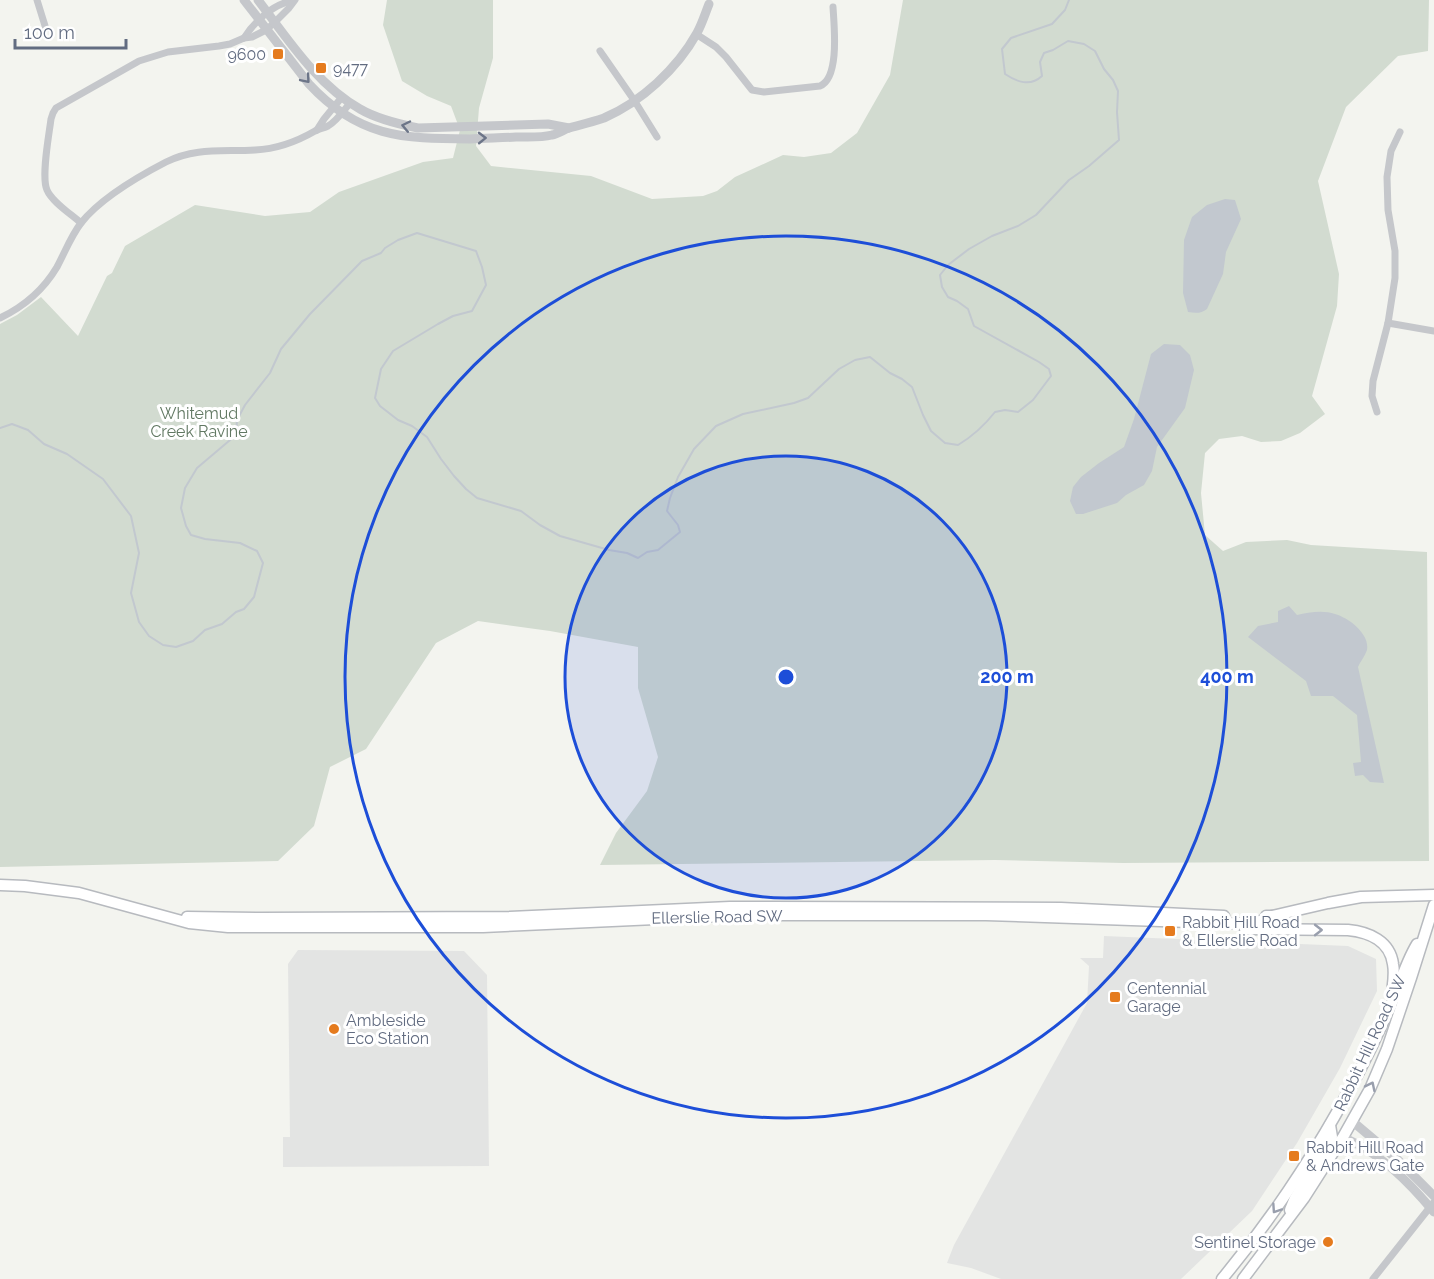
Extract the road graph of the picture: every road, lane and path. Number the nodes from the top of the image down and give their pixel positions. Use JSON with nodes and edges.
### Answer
{"nodes":[{"id":1,"x":37,"y":0,"type":"edge"},
{"id":2,"x":244,"y":0,"type":"edge"},
{"id":3,"x":258,"y":0,"type":"edge"},
{"id":4,"x":294,"y":1,"type":"edge"},
{"id":5,"x":709,"y":4,"type":"dead end"},
{"id":6,"x":833,"y":7,"type":"dead end"},
{"id":7,"x":268,"y":13,"type":"junction"},
{"id":8,"x":260,"y":20,"type":"junction"},
{"id":9,"x":275,"y":22,"type":"junction"},
{"id":10,"x":45,"y":29,"type":"dead end"},
{"id":11,"x":266,"y":30,"type":"junction"},
{"id":12,"x":696,"y":34,"type":"junction"},
{"id":13,"x":244,"y":38,"type":"junction"},
{"id":14,"x":600,"y":51,"type":"dead end"},
{"id":15,"x":346,"y":100,"type":"junction"},
{"id":16,"x":634,"y":100,"type":"junction"},
{"id":17,"x":338,"y":110,"type":"junction"},
{"id":18,"x":569,"y":128,"type":"junction"},
{"id":19,"x":1400,"y":132,"type":"dead end"},
{"id":20,"x":657,"y":137,"type":"dead end"},
{"id":21,"x":81,"y":223,"type":"junction"},
{"id":22,"x":0,"y":318,"type":"edge"},
{"id":23,"x":1388,"y":323,"type":"junction"},
{"id":24,"x":1434,"y":331,"type":"edge"},
{"id":25,"x":1377,"y":412,"type":"dead end"},
{"id":26,"x":0,"y":885,"type":"edge"},
{"id":27,"x":1434,"y":895,"type":"edge"},
{"id":28,"x":1434,"y":905,"type":"edge"},
{"id":29,"x":163,"y":916,"type":"junction"},
{"id":30,"x":1272,"y":916,"type":"junction"},
{"id":31,"x":1176,"y":922,"type":"junction"},
{"id":32,"x":1429,"y":922,"type":"junction"},
{"id":33,"x":1392,"y":1002,"type":"junction"},
{"id":34,"x":1352,"y":1121,"type":"junction"},
{"id":35,"x":1330,"y":1125,"type":"junction"},
{"id":36,"x":1343,"y":1137,"type":"junction"},
{"id":37,"x":1434,"y":1196,"type":"edge"},
{"id":38,"x":1433,"y":1207,"type":"edge"},
{"id":39,"x":1285,"y":1225,"type":"junction"},
{"id":40,"x":1222,"y":1279,"type":"edge"},
{"id":41,"x":1242,"y":1279,"type":"edge"},
{"id":42,"x":1373,"y":1279,"type":"edge"}],
"edges":[{"from":1,"to":10,"type":"street"},
{"from":2,"to":8,"type":"street"},
{"from":3,"to":7,"type":"street"},
{"from":4,"to":7,"type":"street"},
{"from":4,"to":9,"type":"street"},
{"from":5,"to":12,"type":"street"},
{"from":6,"to":12,"type":"street"},
{"from":7,"to":8,"type":"street"},
{"from":7,"to":9,"type":"street"},
{"from":8,"to":11,"type":"street"},
{"from":8,"to":13,"type":"street"},
{"from":9,"to":11,"type":"street"},
{"from":9,"to":15,"type":"street"},
{"from":11,"to":13,"type":"street"},
{"from":11,"to":17,"type":"street","one_way":true},
{"from":12,"to":16,"type":"street"},
{"from":13,"to":21,"type":"street"},
{"from":14,"to":16,"type":"street"},
{"from":15,"to":17,"type":"street"},
{"from":18,"to":15,"type":"street","one_way":true},
{"from":16,"to":18,"type":"street"},
{"from":16,"to":20,"type":"street"},
{"from":17,"to":18,"type":"street","one_way":true},
{"from":17,"to":21,"type":"street"},
{"from":19,"to":23,"type":"street"},
{"from":21,"to":22,"type":"street"},
{"from":23,"to":24,"type":"street"},
{"from":23,"to":25,"type":"street"},
{"from":26,"to":29,"type":"main road","name":"Ellerslie Road SW"},
{"from":27,"to":30,"type":"main road","name":"Ellerslie Road SW"},
{"from":28,"to":32,"type":"main road","name":"Rabbit Hill Road SW"},
{"from":29,"to":30,"type":"main road","name":"Ellerslie Road SW"},
{"from":29,"to":31,"type":"main road","name":"Ellerslie Road SW"},
{"from":30,"to":31,"type":"main road","name":"Ellerslie Road SW"},
{"from":31,"to":33,"type":"main road","one_way":true},
{"from":32,"to":33,"type":"main road","name":"Rabbit Hill Road SW"},
{"from":34,"to":32,"type":"main road","name":"Rabbit Hill Road SW","one_way":true},
{"from":33,"to":35,"type":"main road","name":"Rabbit Hill Road SW"},
{"from":34,"to":36,"type":"main road","name":"Rabbit Hill Road SW"},
{"from":34,"to":37,"type":"street"},
{"from":35,"to":39,"type":"main road"},
{"from":35,"to":40,"type":"main road","name":"Rabbit Hill Road SW","one_way":true},
{"from":36,"to":38,"type":"street"},
{"from":36,"to":39,"type":"main road","name":"Rabbit Hill Road SW"},
{"from":38,"to":42,"type":"street"},
{"from":39,"to":41,"type":"main road","name":"Rabbit Hill Road SW"}]}
